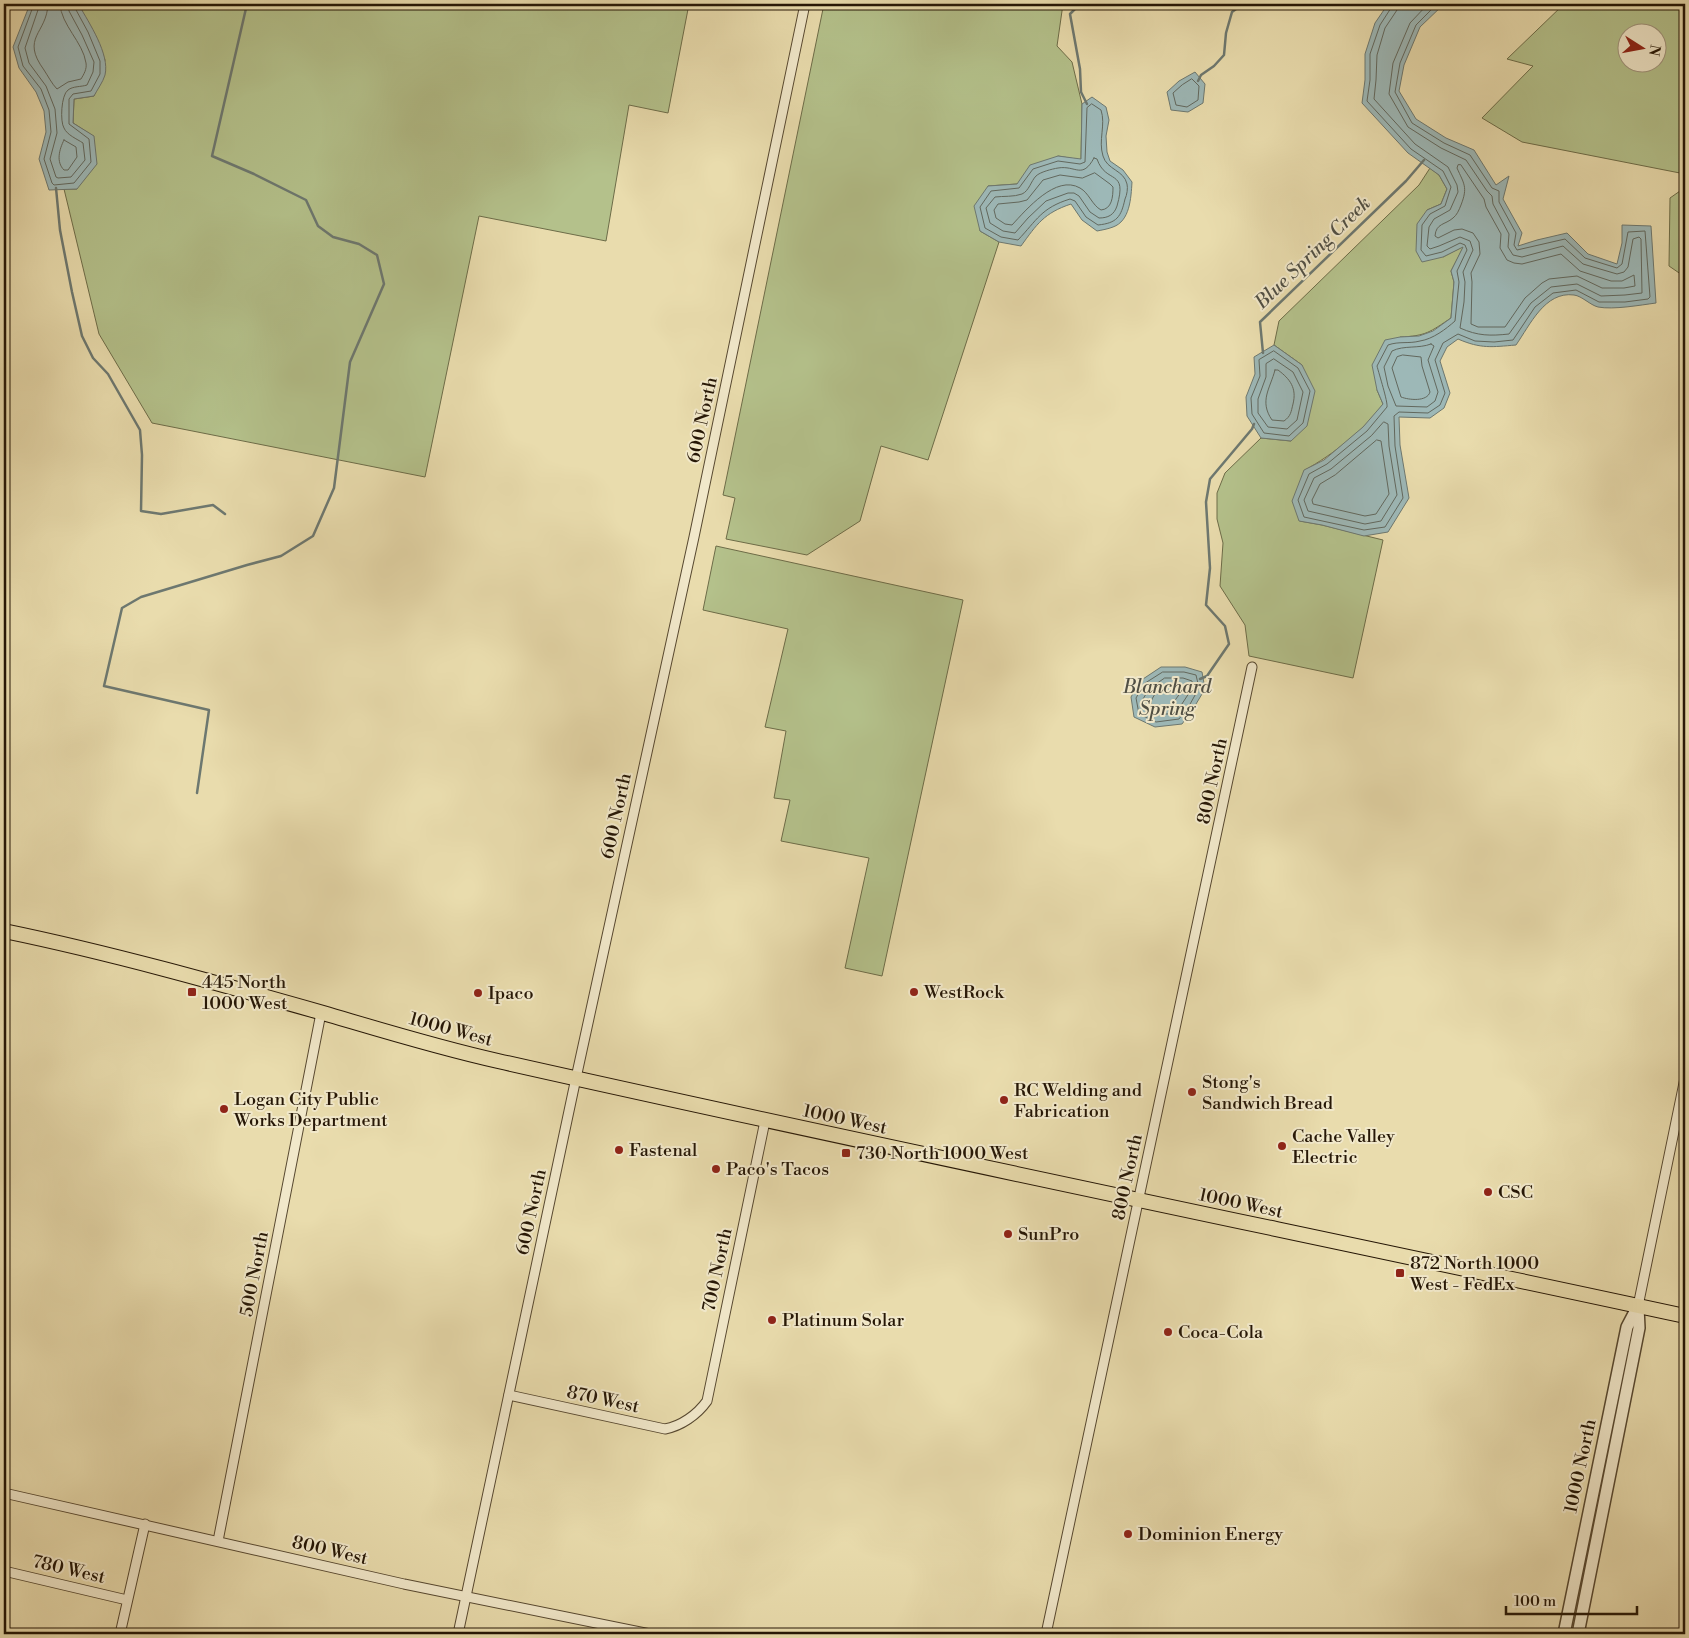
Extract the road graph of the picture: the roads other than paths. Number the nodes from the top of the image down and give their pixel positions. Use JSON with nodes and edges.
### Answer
{"nodes":[{"id":1,"x":805,"y":4,"type":"edge"},
{"id":2,"x":1252,"y":667,"type":"dead end"},
{"id":3,"x":4,"y":931,"type":"edge"},
{"id":4,"x":321,"y":1013,"type":"junction"},
{"id":5,"x":576,"y":1078,"type":"junction"},
{"id":6,"x":1685,"y":1078,"type":"edge"},
{"id":7,"x":765,"y":1121,"type":"junction"},
{"id":8,"x":1139,"y":1200,"type":"junction"},
{"id":9,"x":1638,"y":1306,"type":"junction"},
{"id":10,"x":1685,"y":1316,"type":"edge"},
{"id":11,"x":509,"y":1395,"type":"junction"},
{"id":12,"x":688,"y":1418,"type":"joint"},
{"id":13,"x":4,"y":1492,"type":"edge"},
{"id":14,"x":145,"y":1524,"type":"junction"},
{"id":15,"x":218,"y":1542,"type":"junction"},
{"id":16,"x":4,"y":1571,"type":"edge"},
{"id":17,"x":466,"y":1597,"type":"junction"},
{"id":18,"x":128,"y":1600,"type":"junction"},
{"id":19,"x":120,"y":1634,"type":"edge"},
{"id":20,"x":458,"y":1634,"type":"edge"},
{"id":21,"x":650,"y":1634,"type":"edge"},
{"id":22,"x":1046,"y":1634,"type":"edge"},
{"id":23,"x":1564,"y":1634,"type":"edge"},
{"id":24,"x":1578,"y":1634,"type":"edge"}],
"edges":[{"from":1,"to":5,"type":"street","name":"600 North"},
{"from":2,"to":8,"type":"street","name":"800 North"},
{"from":3,"to":4,"type":"main road","name":"1000 West"},
{"from":4,"to":5,"type":"main road","name":"1000 West"},
{"from":4,"to":15,"type":"street","name":"500 North"},
{"from":5,"to":7,"type":"main road","name":"1000 West"},
{"from":5,"to":11,"type":"street","name":"600 North"},
{"from":6,"to":9,"type":"street","name":"1000 North"},
{"from":7,"to":8,"type":"main road","name":"1000 West"},
{"from":7,"to":12,"type":"street","name":"700 North"},
{"from":8,"to":9,"type":"main road","name":"1000 West"},
{"from":8,"to":22,"type":"street","name":"800 North"},
{"from":9,"to":10,"type":"main road","name":"1000 West"},
{"from":9,"to":23,"type":"street","name":"1000 North"},
{"from":9,"to":24,"type":"street","name":"1000 North"},
{"from":11,"to":12,"type":"street","name":"870 West"},
{"from":11,"to":17,"type":"street","name":"600 North"},
{"from":13,"to":14,"type":"street","name":"800 West"},
{"from":14,"to":15,"type":"street","name":"800 West"},
{"from":14,"to":18,"type":"street"},
{"from":15,"to":17,"type":"street","name":"800 West"},
{"from":16,"to":18,"type":"street","name":"780 West"},
{"from":17,"to":20,"type":"street","name":"600 North"},
{"from":17,"to":21,"type":"street","name":"800 West"},
{"from":18,"to":19,"type":"street"}]}
